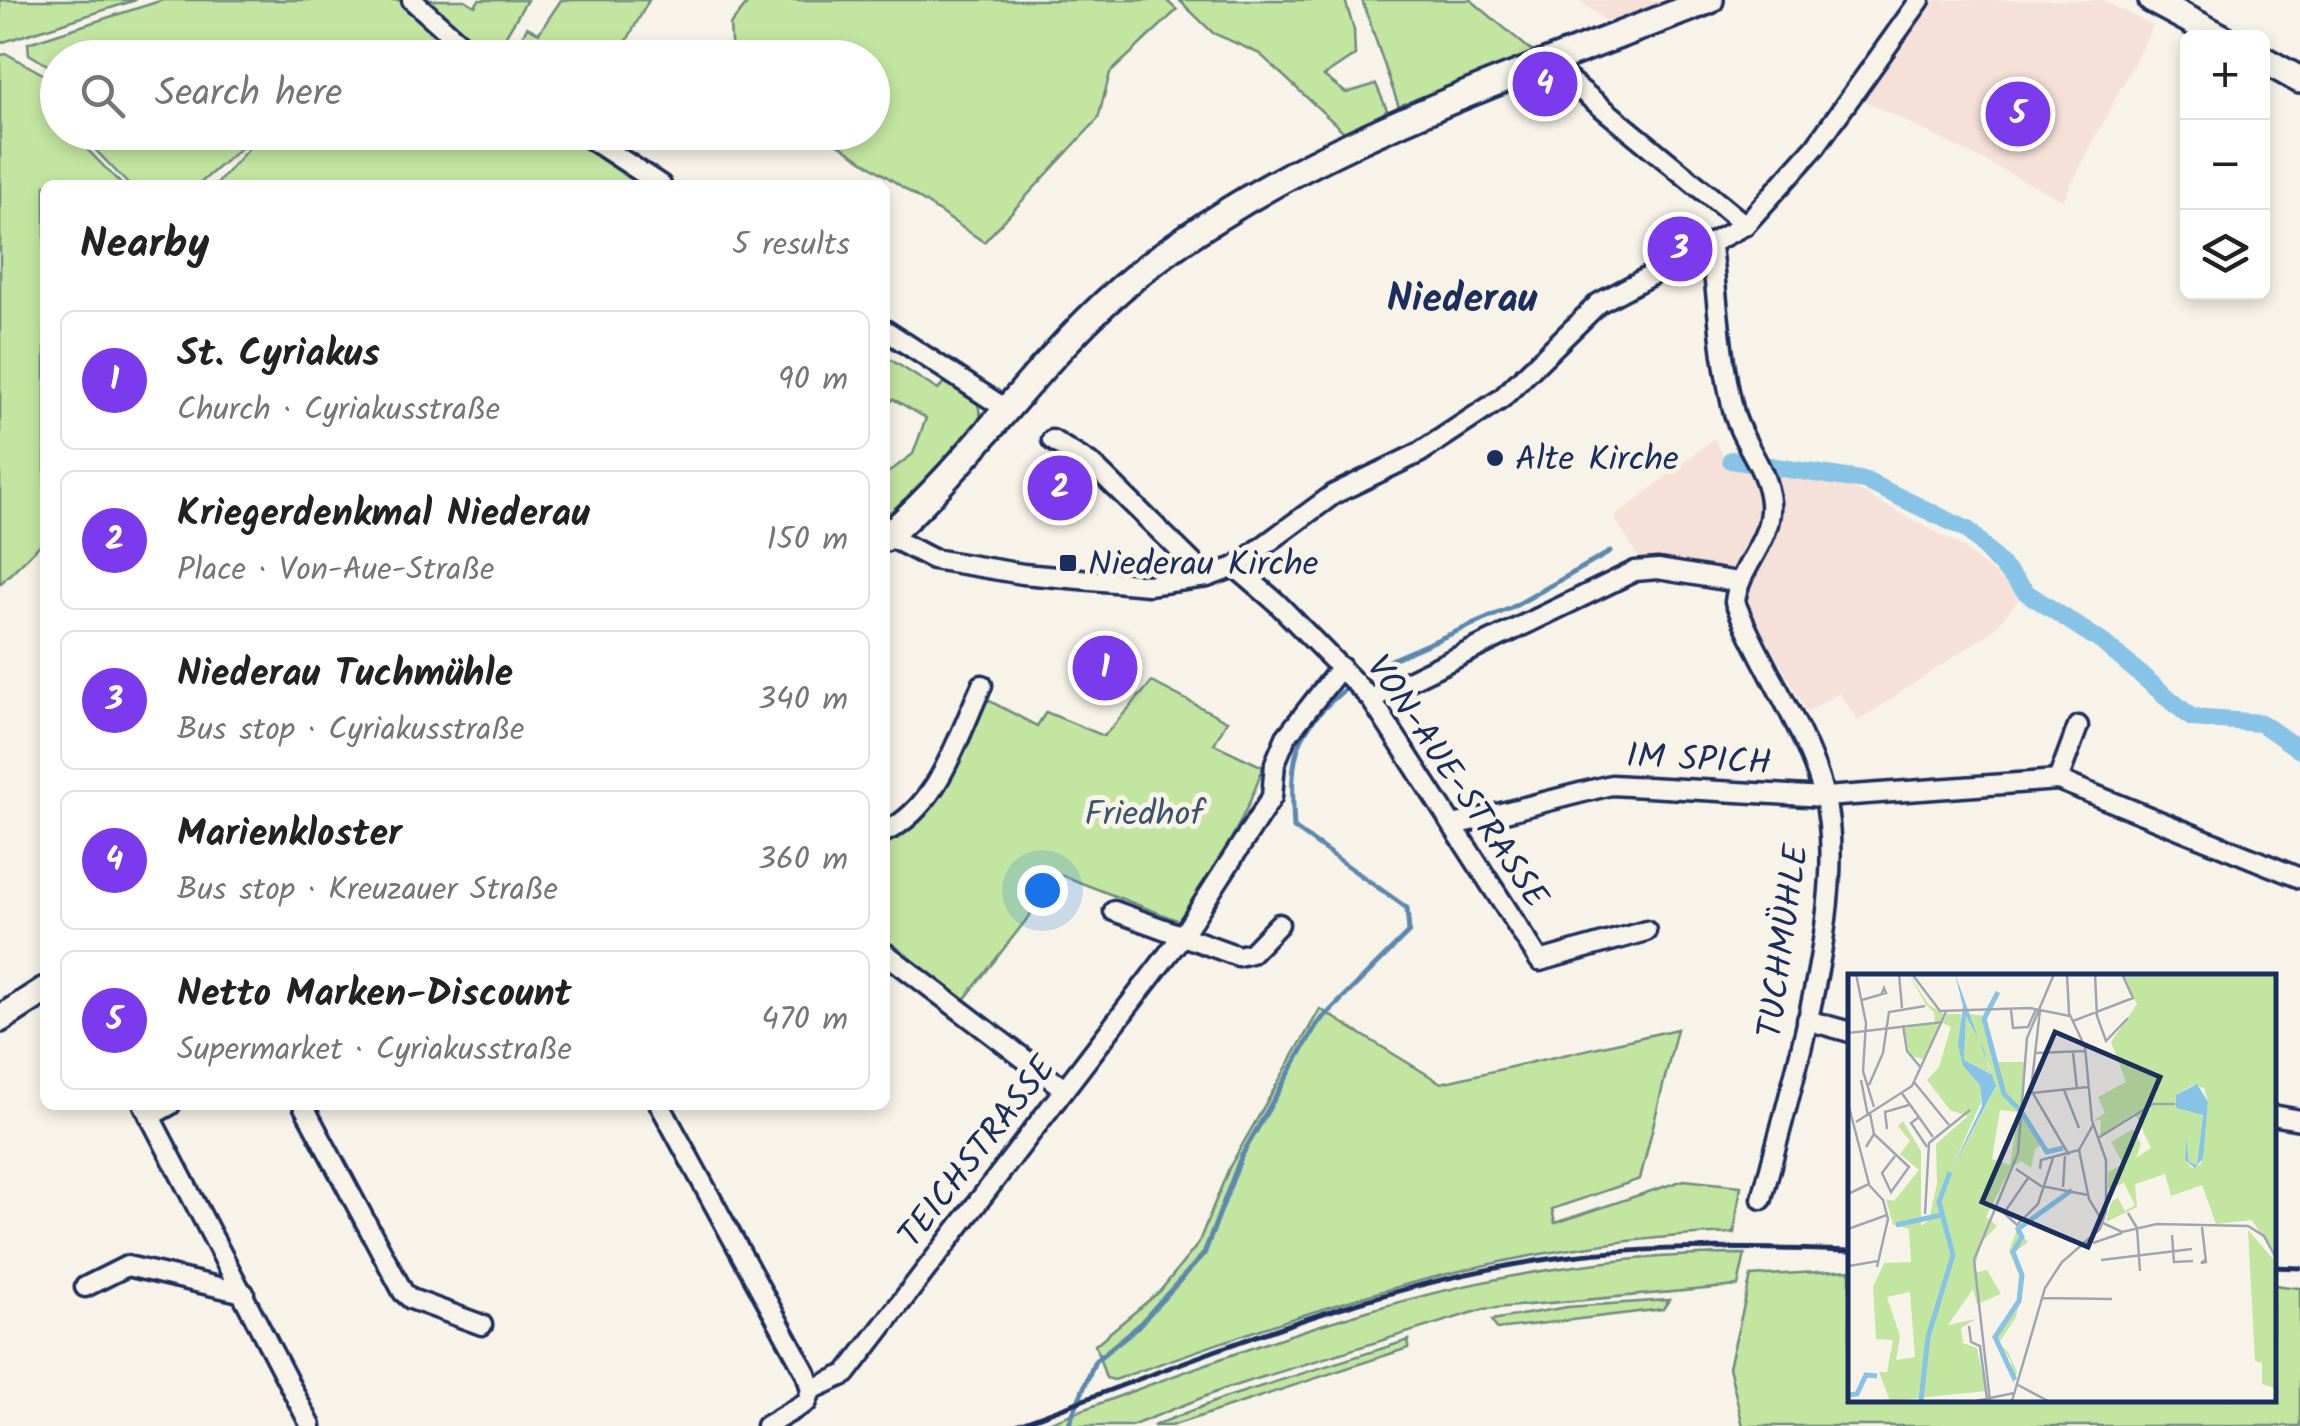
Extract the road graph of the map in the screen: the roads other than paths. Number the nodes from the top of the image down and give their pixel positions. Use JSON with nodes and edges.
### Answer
{"nodes":[{"id":1,"x":412,"y":0,"type":"edge"},
{"id":2,"x":1710,"y":0,"type":"edge"},
{"id":3,"x":1920,"y":0,"type":"edge"},
{"id":4,"x":2152,"y":0,"type":"edge"},
{"id":5,"x":2208,"y":30,"type":"edge"},
{"id":6,"x":457,"y":40,"type":"edge"},
{"id":7,"x":2270,"y":63,"type":"edge"},
{"id":8,"x":1549,"y":64,"type":"junction"},
{"id":9,"x":2300,"y":80,"type":"edge"},
{"id":10,"x":608,"y":150,"type":"edge"},
{"id":11,"x":653,"y":180,"type":"edge"},
{"id":12,"x":1745,"y":225,"type":"junction"},
{"id":13,"x":1710,"y":247,"type":"junction"},
{"id":14,"x":890,"y":333,"type":"edge"},
{"id":15,"x":1009,"y":410,"type":"junction"},
{"id":16,"x":1052,"y":440,"type":"dead end"},
{"id":17,"x":890,"y":534,"type":"edge"},
{"id":18,"x":890,"y":538,"type":"edge"},
{"id":19,"x":1235,"y":567,"type":"junction"},
{"id":20,"x":1208,"y":577,"type":"junction"},
{"id":21,"x":1737,"y":582,"type":"junction"},
{"id":22,"x":1355,"y":682,"type":"junction"},
{"id":23,"x":982,"y":685,"type":"dead end"},
{"id":24,"x":2078,"y":726,"type":"dead end"},
{"id":25,"x":2058,"y":780,"type":"junction"},
{"id":26,"x":1825,"y":798,"type":"junction"},
{"id":27,"x":1454,"y":825,"type":"junction"},
{"id":28,"x":890,"y":829,"type":"edge"},
{"id":29,"x":2300,"y":878,"type":"edge"},
{"id":30,"x":1114,"y":911,"type":"dead end"},
{"id":31,"x":1280,"y":924,"type":"dead end"},
{"id":32,"x":1646,"y":931,"type":"dead end"},
{"id":33,"x":1182,"y":936,"type":"junction"},
{"id":34,"x":890,"y":956,"type":"edge"},
{"id":35,"x":40,"y":993,"type":"edge"},
{"id":36,"x":0,"y":1019,"type":"edge"},
{"id":37,"x":1806,"y":1020,"type":"junction"},
{"id":38,"x":1848,"y":1031,"type":"edge"},
{"id":39,"x":1064,"y":1089,"type":"junction"},
{"id":40,"x":306,"y":1110,"type":"edge"},
{"id":41,"x":663,"y":1110,"type":"edge"},
{"id":42,"x":147,"y":1111,"type":"edge"},
{"id":43,"x":2275,"y":1116,"type":"edge"},
{"id":44,"x":2300,"y":1120,"type":"edge"},
{"id":45,"x":1762,"y":1200,"type":"dead end"},
{"id":46,"x":85,"y":1287,"type":"dead end"},
{"id":47,"x":244,"y":1293,"type":"junction"},
{"id":48,"x":482,"y":1325,"type":"dead end"},
{"id":49,"x":810,"y":1390,"type":"junction"},
{"id":50,"x":311,"y":1426,"type":"edge"},
{"id":51,"x":766,"y":1426,"type":"edge"}],
"edges":[{"from":1,"to":6,"type":"street"},
{"from":2,"to":8,"type":"main road"},
{"from":3,"to":12,"type":"street"},
{"from":4,"to":5,"type":"main road"},
{"from":7,"to":9,"type":"main road"},
{"from":8,"to":12,"type":"street"},
{"from":8,"to":15,"type":"main road"},
{"from":10,"to":11,"type":"street"},
{"from":12,"to":13,"type":"street"},
{"from":13,"to":19,"type":"street"},
{"from":13,"to":21,"type":"street"},
{"from":14,"to":15,"type":"street"},
{"from":15,"to":17,"type":"main road"},
{"from":16,"to":20,"type":"street"},
{"from":18,"to":20,"type":"street"},
{"from":19,"to":20,"type":"street"},
{"from":19,"to":22,"type":"street","name":"VON-AUE-STRASSE"},
{"from":21,"to":22,"type":"street","name":"TEICHSTRASSE"},
{"from":21,"to":26,"type":"street","name":"TUCHMÜHLE"},
{"from":22,"to":27,"type":"street","name":"VON-AUE-STRASSE"},
{"from":22,"to":33,"type":"street","name":"TEICHSTRASSE"},
{"from":23,"to":28,"type":"street"},
{"from":24,"to":25,"type":"street"},
{"from":25,"to":26,"type":"street","name":"IM SPICH"},
{"from":25,"to":29,"type":"street"},
{"from":26,"to":27,"type":"street","name":"IM SPICH"},
{"from":26,"to":37,"type":"street","name":"TUCHMÜHLE"},
{"from":27,"to":32,"type":"street","name":"VON-AUE-STRASSE"},
{"from":30,"to":33,"type":"street"},
{"from":31,"to":33,"type":"street"},
{"from":33,"to":39,"type":"street","name":"TEICHSTRASSE"},
{"from":34,"to":39,"type":"street"},
{"from":35,"to":36,"type":"main road"},
{"from":37,"to":38,"type":"street"},
{"from":37,"to":45,"type":"street","name":"TUCHMÜHLE"},
{"from":39,"to":49,"type":"street","name":"TEICHSTRASSE"},
{"from":40,"to":48,"type":"street"},
{"from":41,"to":49,"type":"street"},
{"from":42,"to":47,"type":"street"},
{"from":43,"to":44,"type":"street"},
{"from":46,"to":47,"type":"street"},
{"from":47,"to":50,"type":"street"},
{"from":49,"to":51,"type":"street","name":"TEICHSTRASSE"}]}
